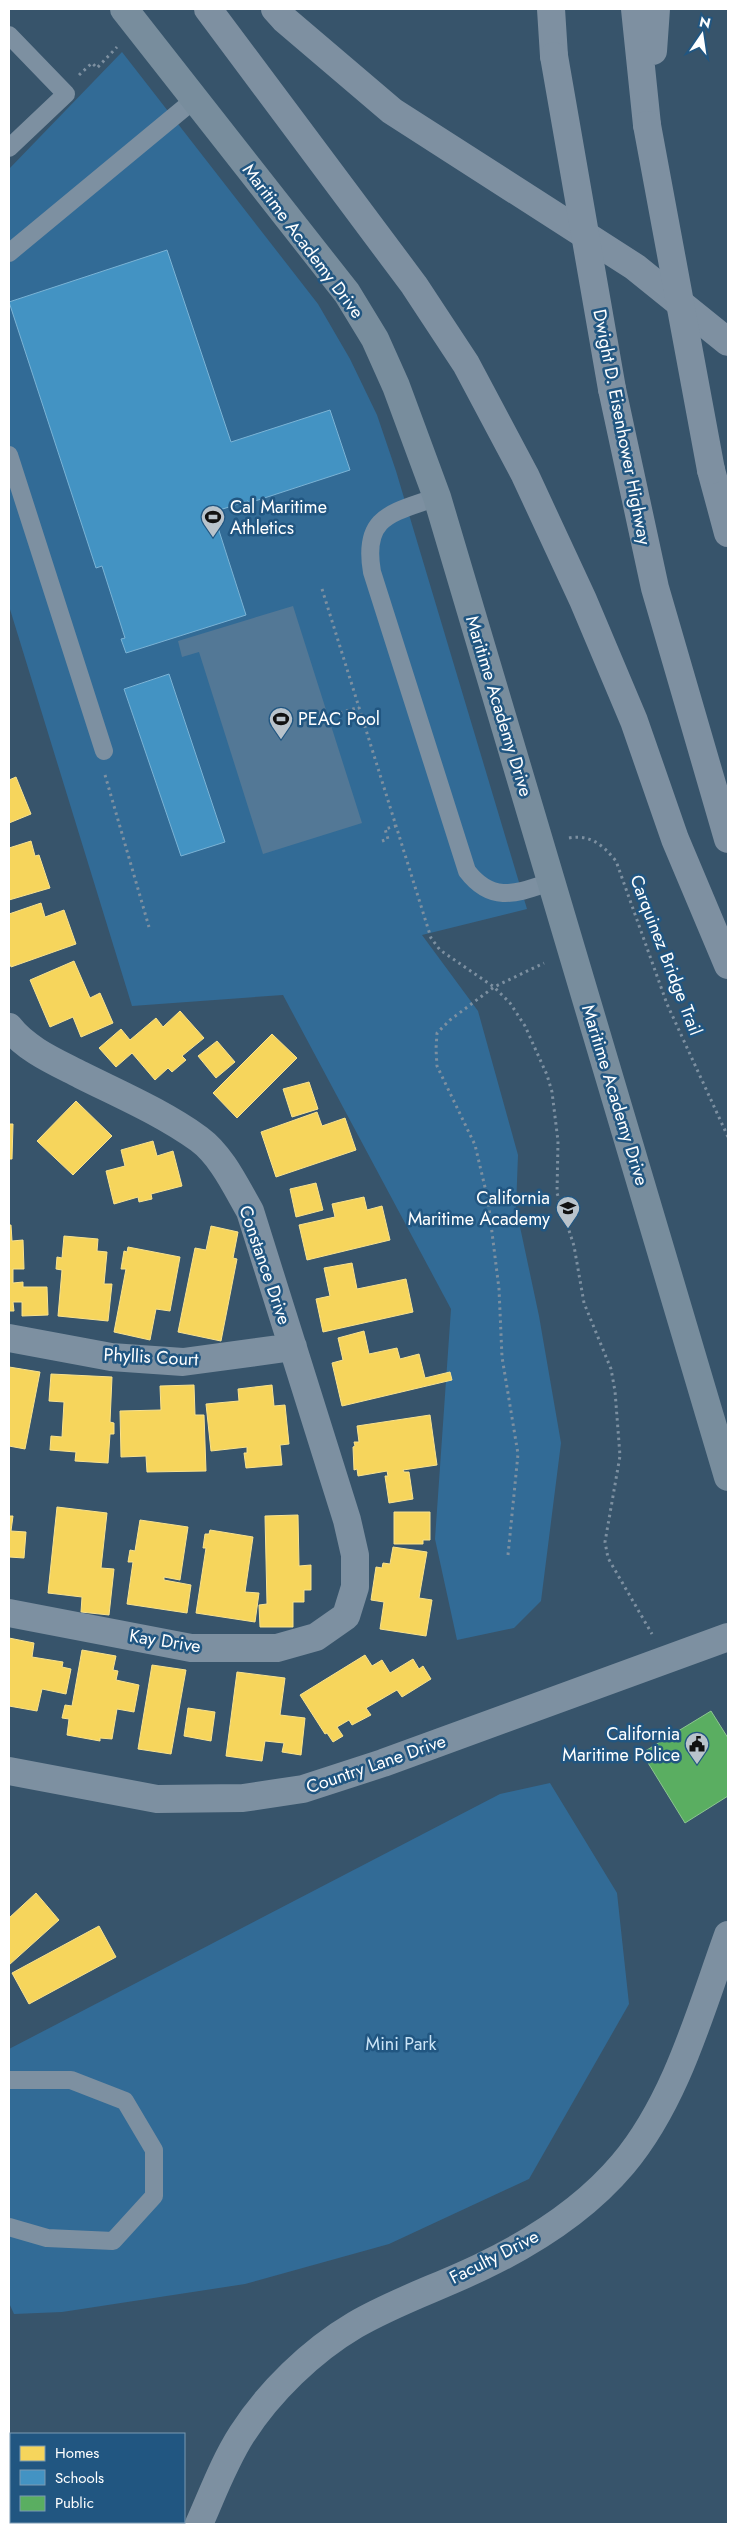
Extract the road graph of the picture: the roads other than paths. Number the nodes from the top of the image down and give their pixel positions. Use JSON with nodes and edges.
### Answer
{"nodes":[{"id":1,"x":208,"y":9,"type":"edge"},
{"id":2,"x":275,"y":9,"type":"edge"},
{"id":3,"x":551,"y":9,"type":"edge"},
{"id":4,"x":636,"y":9,"type":"edge"},
{"id":5,"x":656,"y":9,"type":"edge"},
{"id":6,"x":131,"y":18,"type":"edge"},
{"id":7,"x":9,"y":35,"type":"edge"},
{"id":8,"x":195,"y":99,"type":"junction"},
{"id":9,"x":647,"y":125,"type":"junction"},
{"id":10,"x":9,"y":148,"type":"edge"},
{"id":11,"x":9,"y":252,"type":"edge"},
{"id":12,"x":728,"y":342,"type":"edge"},
{"id":13,"x":9,"y":455,"type":"edge"},
{"id":14,"x":437,"y":497,"type":"junction"},
{"id":15,"x":728,"y":533,"type":"edge"},
{"id":16,"x":104,"y":751,"type":"road end"},
{"id":17,"x":728,"y":838,"type":"edge"},
{"id":18,"x":551,"y":882,"type":"junction"},
{"id":19,"x":728,"y":964,"type":"edge"},
{"id":20,"x":12,"y":1037,"type":"edge"},
{"id":21,"x":9,"y":1338,"type":"edge"},
{"id":22,"x":293,"y":1347,"type":"junction"},
{"id":23,"x":728,"y":1477,"type":"edge"},
{"id":24,"x":9,"y":1613,"type":"edge"},
{"id":25,"x":346,"y":1616,"type":"joint"},
{"id":26,"x":728,"y":1638,"type":"edge"},
{"id":27,"x":9,"y":1771,"type":"edge"},
{"id":28,"x":728,"y":1935,"type":"edge"},
{"id":29,"x":9,"y":2080,"type":"edge"},
{"id":30,"x":9,"y":2227,"type":"edge"},
{"id":31,"x":199,"y":2524,"type":"edge"}],
"edges":[{"from":1,"to":19,"type":"highway"},
{"from":2,"to":12,"type":"highway"},
{"from":3,"to":17,"type":"highway","name":"Dwight D. Eisenhower Highway","bridge":true},
{"from":4,"to":9,"type":"highway"},
{"from":5,"to":9,"type":"highway"},
{"from":6,"to":8,"type":"street","name":"Maritime Academy Drive"},
{"from":7,"to":10,"type":"lane"},
{"from":8,"to":11,"type":"lane"},
{"from":8,"to":14,"type":"street","name":"Maritime Academy Drive"},
{"from":9,"to":15,"type":"highway","bridge":true},
{"from":13,"to":16,"type":"lane"},
{"from":14,"to":18,"type":"street","name":"Maritime Academy Drive"},
{"from":14,"to":18,"type":"lane"},
{"from":18,"to":23,"type":"street","name":"Maritime Academy Drive"},
{"from":20,"to":22,"type":"street","name":"Constance Drive"},
{"from":21,"to":22,"type":"street","name":"Phyllis Court"},
{"from":22,"to":25,"type":"street","name":"Constance Drive"},
{"from":24,"to":25,"type":"street","name":"Kay Drive"},
{"from":26,"to":27,"type":"street","name":"Country Lane Drive"},
{"from":28,"to":31,"type":"street","name":"Faculty Drive"},
{"from":29,"to":30,"type":"lane"}]}
